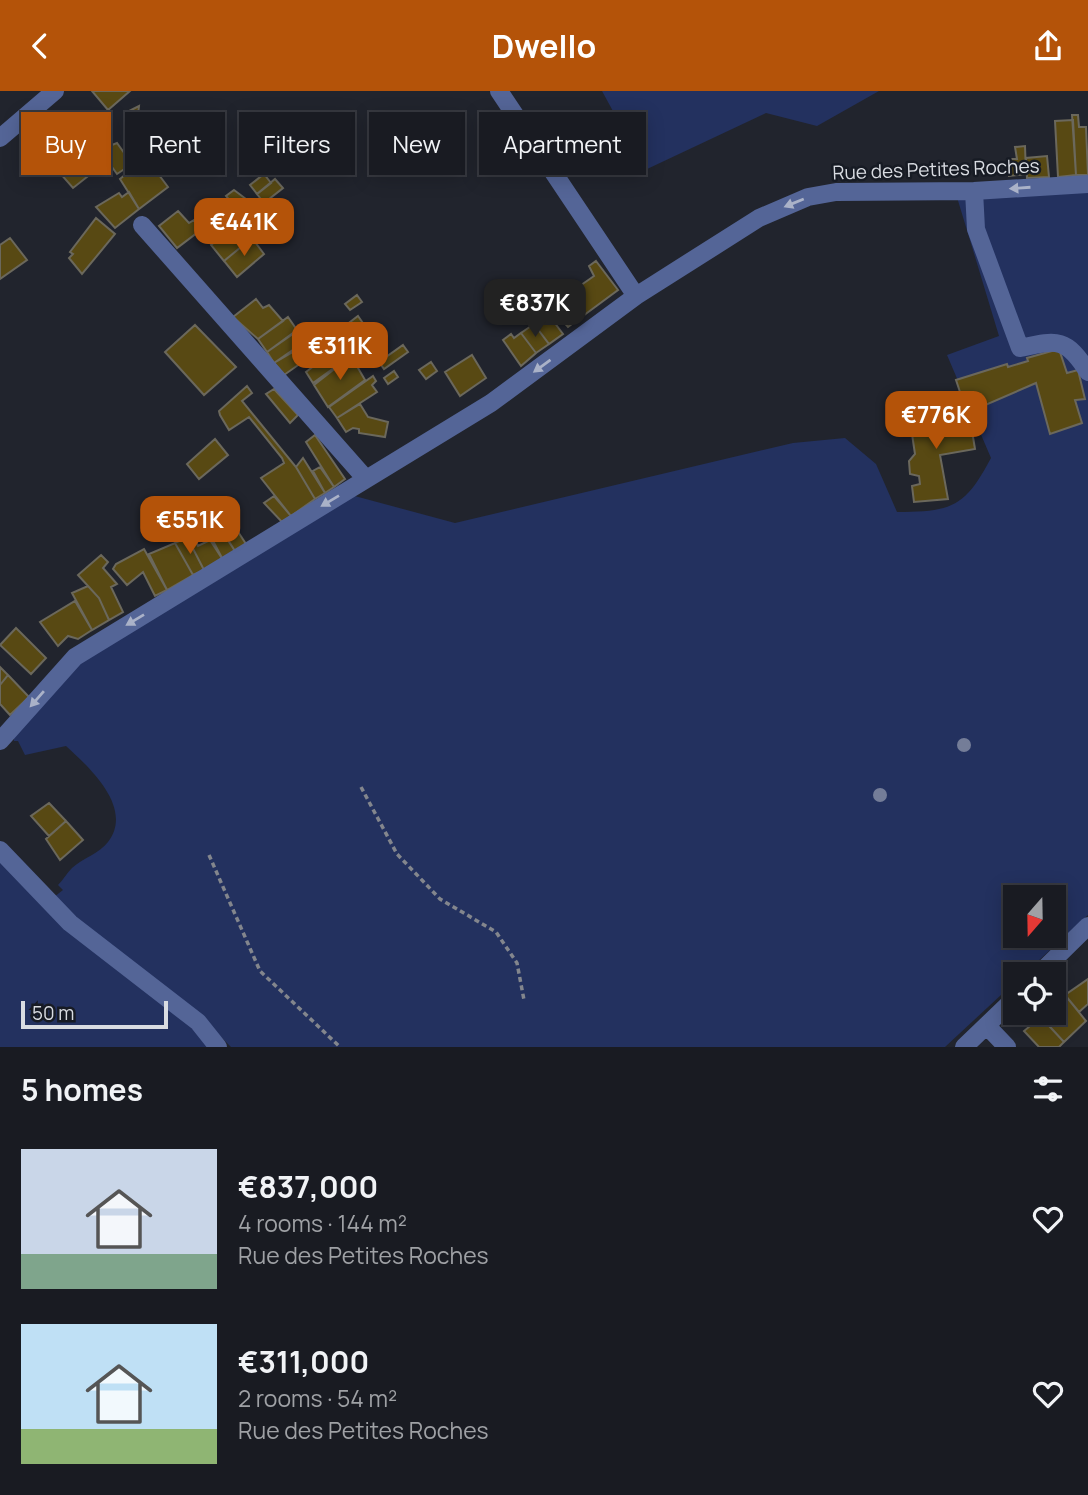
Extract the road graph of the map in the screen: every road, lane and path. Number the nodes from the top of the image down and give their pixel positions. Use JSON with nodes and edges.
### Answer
{"nodes":[{"id":1,"x":55,"y":91,"type":"edge"},
{"id":2,"x":499,"y":91,"type":"edge"},
{"id":3,"x":0,"y":138,"type":"edge"},
{"id":4,"x":1088,"y":184,"type":"edge"},
{"id":5,"x":974,"y":191,"type":"junction"},
{"id":6,"x":142,"y":225,"type":"dead end"},
{"id":7,"x":636,"y":296,"type":"junction"},
{"id":8,"x":1088,"y":372,"type":"edge"},
{"id":9,"x":366,"y":479,"type":"junction"},
{"id":10,"x":0,"y":741,"type":"edge"},
{"id":11,"x":361,"y":787,"type":"dead end"},
{"id":12,"x":0,"y":850,"type":"edge"},
{"id":13,"x":209,"y":855,"type":"dead end"},
{"id":14,"x":1088,"y":926,"type":"edge"},
{"id":15,"x":1051,"y":962,"type":"edge"},
{"id":16,"x":524,"y":1000,"type":"dead end"},
{"id":17,"x":1003,"y":1010,"type":"edge"},
{"id":18,"x":987,"y":1026,"type":"junction"},
{"id":19,"x":218,"y":1047,"type":"edge"},
{"id":20,"x":340,"y":1047,"type":"edge"},
{"id":21,"x":964,"y":1047,"type":"edge"},
{"id":22,"x":1007,"y":1047,"type":"edge"}],
"edges":[{"from":1,"to":3,"type":"street"},
{"from":2,"to":7,"type":"street"},
{"from":4,"to":5,"type":"street","name":"Rue des Petites Roches","one_way":true},
{"from":5,"to":7,"type":"street","name":"Rue des Petites Roches","one_way":true},
{"from":5,"to":8,"type":"street"},
{"from":6,"to":9,"type":"street"},
{"from":7,"to":9,"type":"street","name":"Rue des Petites Roches","one_way":true},
{"from":9,"to":10,"type":"street","name":"Rue des Petites Roches","one_way":true},
{"from":11,"to":16,"type":"path"},
{"from":12,"to":19,"type":"street"},
{"from":13,"to":20,"type":"path"},
{"from":14,"to":15,"type":"street"},
{"from":17,"to":18,"type":"street"},
{"from":18,"to":21,"type":"street"},
{"from":18,"to":22,"type":"street"}]}
